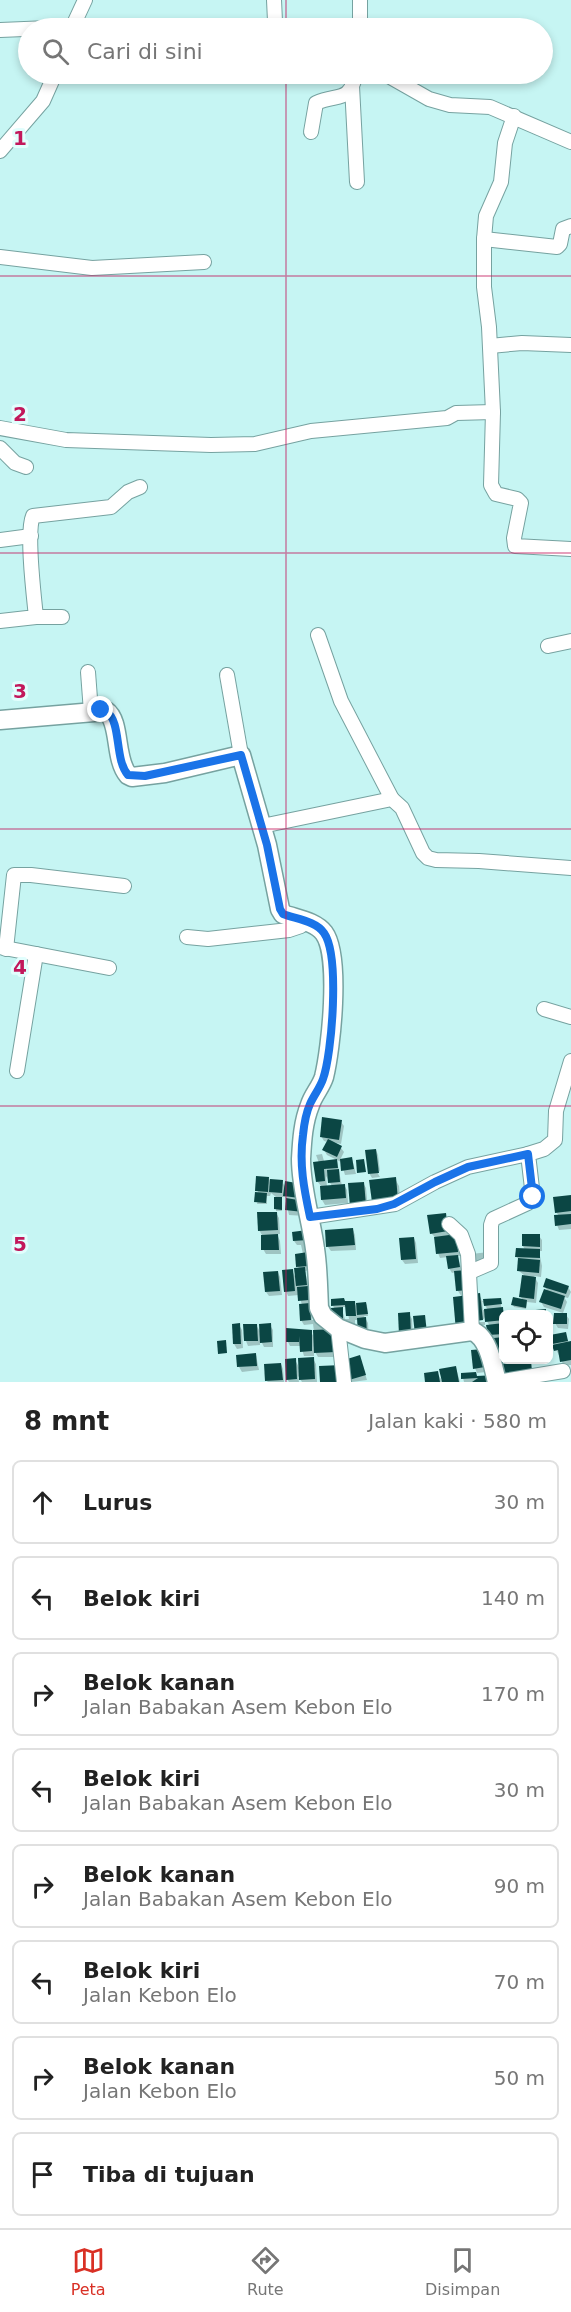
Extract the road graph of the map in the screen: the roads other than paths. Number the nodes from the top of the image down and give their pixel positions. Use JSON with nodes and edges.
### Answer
{"nodes":[{"id":1,"x":85,"y":0,"type":"edge"},
{"id":2,"x":274,"y":0,"type":"edge"},
{"id":3,"x":360,"y":0,"type":"edge"},
{"id":4,"x":77,"y":18,"type":"edge"},
{"id":5,"x":275,"y":18,"type":"edge"},
{"id":6,"x":360,"y":18,"type":"edge"},
{"id":7,"x":0,"y":30,"type":"edge"},
{"id":8,"x":18,"y":30,"type":"edge"},
{"id":9,"x":51,"y":84,"type":"edge"},
{"id":10,"x":352,"y":84,"type":"edge"},
{"id":11,"x":354,"y":84,"type":"edge"},
{"id":12,"x":403,"y":84,"type":"edge"},
{"id":13,"x":513,"y":116,"type":"junction"},
{"id":14,"x":311,"y":132,"type":"dead end"},
{"id":15,"x":571,"y":142,"type":"edge"},
{"id":16,"x":0,"y":151,"type":"edge"},
{"id":17,"x":357,"y":182,"type":"dead end"},
{"id":18,"x":571,"y":226,"type":"edge"},
{"id":19,"x":484,"y":238,"type":"junction"},
{"id":20,"x":0,"y":257,"type":"edge"},
{"id":21,"x":204,"y":262,"type":"dead end"},
{"id":22,"x":571,"y":345,"type":"edge"},
{"id":23,"x":490,"y":346,"type":"junction"},
{"id":24,"x":493,"y":412,"type":"junction"},
{"id":25,"x":0,"y":428,"type":"edge"},
{"id":26,"x":0,"y":448,"type":"edge"},
{"id":27,"x":26,"y":466,"type":"dead end"},
{"id":28,"x":140,"y":487,"type":"dead end"},
{"id":29,"x":31,"y":536,"type":"junction"},
{"id":30,"x":0,"y":540,"type":"edge"},
{"id":31,"x":571,"y":549,"type":"edge"},
{"id":32,"x":36,"y":617,"type":"junction"},
{"id":33,"x":62,"y":617,"type":"dead end"},
{"id":34,"x":0,"y":621,"type":"edge"},
{"id":35,"x":318,"y":635,"type":"dead end"},
{"id":36,"x":571,"y":640,"type":"edge"},
{"id":37,"x":548,"y":646,"type":"dead end"},
{"id":38,"x":88,"y":672,"type":"dead end"},
{"id":39,"x":227,"y":675,"type":"dead end"},
{"id":40,"x":91,"y":712,"type":"junction"},
{"id":41,"x":0,"y":720,"type":"edge"},
{"id":42,"x":241,"y":755,"type":"junction"},
{"id":43,"x":392,"y":799,"type":"junction"},
{"id":44,"x":262,"y":826,"type":"junction"},
{"id":45,"x":571,"y":868,"type":"edge"},
{"id":46,"x":124,"y":886,"type":"dead end"},
{"id":47,"x":304,"y":921,"type":"junction"},
{"id":48,"x":187,"y":937,"type":"dead end"},
{"id":49,"x":3,"y":948,"type":"edge"},
{"id":50,"x":36,"y":954,"type":"junction"},
{"id":51,"x":109,"y":968,"type":"dead end"},
{"id":52,"x":544,"y":1009,"type":"dead end"},
{"id":53,"x":571,"y":1017,"type":"edge"},
{"id":54,"x":571,"y":1061,"type":"edge"},
{"id":55,"x":17,"y":1071,"type":"dead end"},
{"id":56,"x":528,"y":1154,"type":"junction"},
{"id":57,"x":310,"y":1217,"type":"junction"},
{"id":58,"x":449,"y":1224,"type":"dead end"},
{"id":59,"x":470,"y":1272,"type":"junction"},
{"id":60,"x":338,"y":1328,"type":"junction"},
{"id":61,"x":472,"y":1331,"type":"junction"},
{"id":62,"x":563,"y":1371,"type":"dead end"},
{"id":63,"x":344,"y":1382,"type":"edge"},
{"id":64,"x":497,"y":1382,"type":"edge"}],
"edges":[{"from":1,"to":4,"type":"street"},
{"from":2,"to":5,"type":"street"},
{"from":3,"to":6,"type":"street"},
{"from":7,"to":8,"type":"street"},
{"from":9,"to":16,"type":"street"},
{"from":10,"to":14,"type":"street"},
{"from":11,"to":17,"type":"street"},
{"from":12,"to":13,"type":"street"},
{"from":13,"to":15,"type":"street"},
{"from":13,"to":19,"type":"street"},
{"from":18,"to":19,"type":"street"},
{"from":19,"to":23,"type":"street"},
{"from":20,"to":21,"type":"street"},
{"from":22,"to":23,"type":"street"},
{"from":23,"to":24,"type":"street"},
{"from":24,"to":25,"type":"street"},
{"from":24,"to":31,"type":"street"},
{"from":26,"to":27,"type":"street"},
{"from":28,"to":29,"type":"street"},
{"from":29,"to":30,"type":"street"},
{"from":29,"to":32,"type":"street"},
{"from":32,"to":33,"type":"street"},
{"from":32,"to":34,"type":"street"},
{"from":35,"to":43,"type":"street"},
{"from":36,"to":37,"type":"street"},
{"from":38,"to":40,"type":"street"},
{"from":39,"to":42,"type":"street"},
{"from":40,"to":41,"type":"street"},
{"from":40,"to":42,"type":"street"},
{"from":42,"to":44,"type":"street"},
{"from":43,"to":44,"type":"street"},
{"from":43,"to":45,"type":"street"},
{"from":44,"to":47,"type":"street"},
{"from":46,"to":49,"type":"street"},
{"from":47,"to":48,"type":"street"},
{"from":47,"to":57,"type":"street"},
{"from":49,"to":50,"type":"street"},
{"from":50,"to":51,"type":"street"},
{"from":50,"to":55,"type":"street"},
{"from":52,"to":53,"type":"street"},
{"from":54,"to":56,"type":"street"},
{"from":56,"to":57,"type":"street"},
{"from":56,"to":59,"type":"street"},
{"from":57,"to":60,"type":"street"},
{"from":58,"to":59,"type":"street"},
{"from":59,"to":61,"type":"street"},
{"from":60,"to":61,"type":"street"},
{"from":60,"to":63,"type":"street"},
{"from":61,"to":64,"type":"street"},
{"from":62,"to":64,"type":"street"}]}
